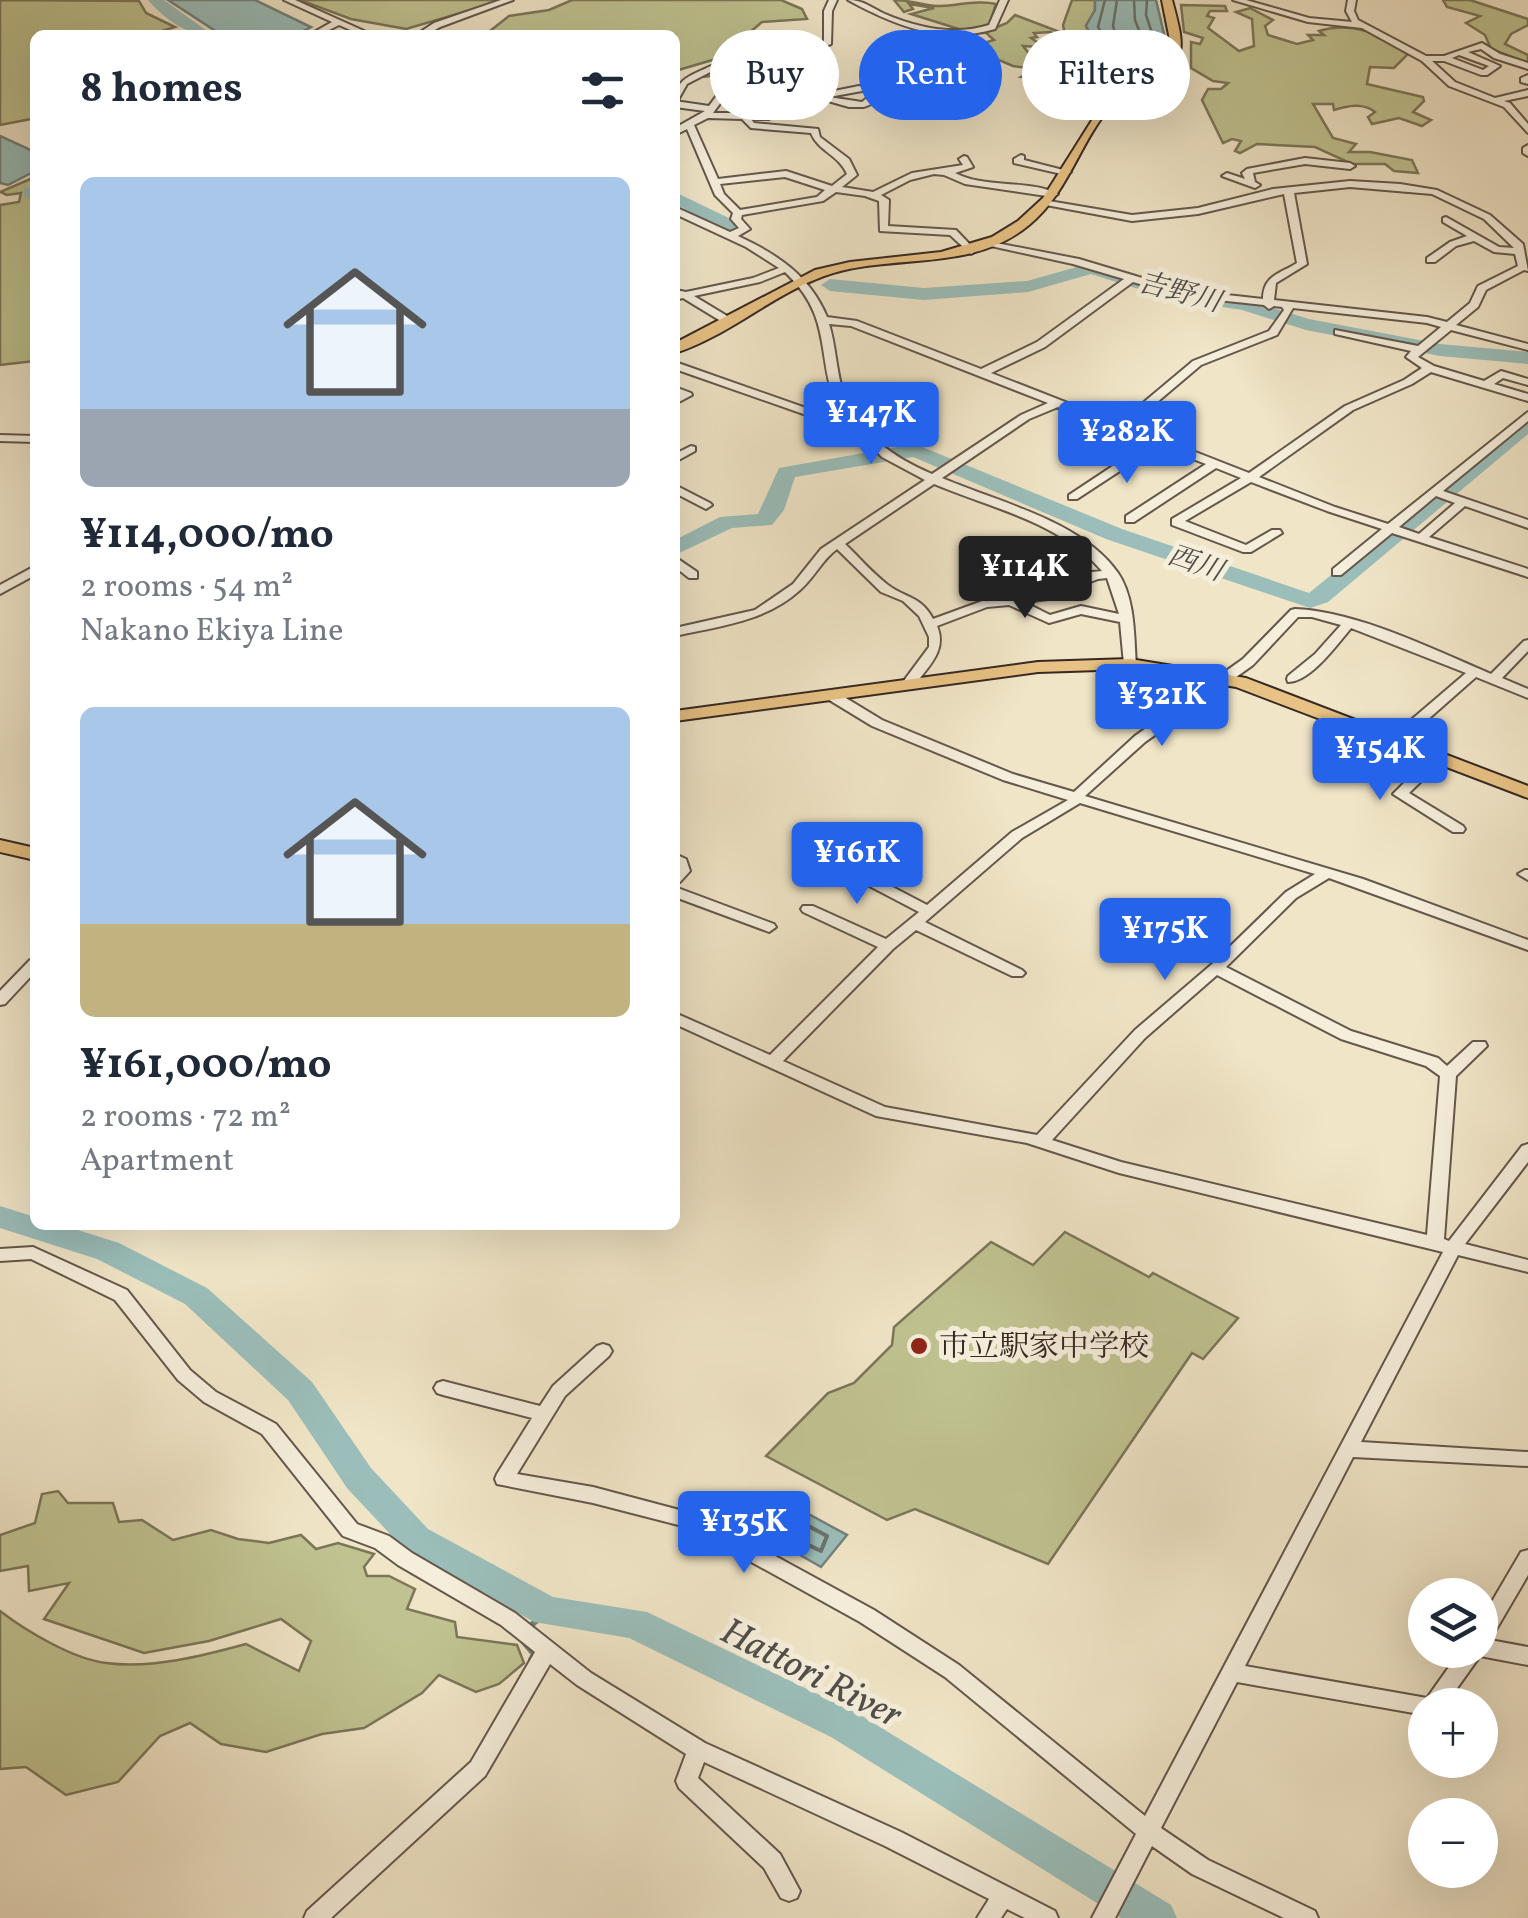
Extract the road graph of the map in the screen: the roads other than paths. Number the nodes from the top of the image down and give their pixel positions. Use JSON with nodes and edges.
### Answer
{"nodes":[{"id":1,"x":288,"y":0,"type":"edge"},
{"id":2,"x":508,"y":0,"type":"edge"},
{"id":3,"x":833,"y":0,"type":"edge"},
{"id":4,"x":852,"y":0,"type":"edge"},
{"id":5,"x":1004,"y":0,"type":"edge"},
{"id":6,"x":1167,"y":0,"type":"edge"},
{"id":7,"x":1238,"y":0,"type":"edge"},
{"id":8,"x":1352,"y":0,"type":"edge"},
{"id":9,"x":336,"y":23,"type":"junction"},
{"id":10,"x":1362,"y":26,"type":"junction"},
{"id":11,"x":323,"y":30,"type":"edge"},
{"id":12,"x":355,"y":30,"type":"edge"},
{"id":13,"x":433,"y":30,"type":"edge"},
{"id":14,"x":1459,"y":52,"type":"junction"},
{"id":15,"x":1425,"y":58,"type":"junction"},
{"id":16,"x":1445,"y":58,"type":"junction"},
{"id":17,"x":1528,"y":66,"type":"edge"},
{"id":18,"x":710,"y":70,"type":"edge"},
{"id":19,"x":859,"y":89,"type":"dead end"},
{"id":20,"x":680,"y":90,"type":"edge"},
{"id":21,"x":839,"y":93,"type":"edge"},
{"id":22,"x":1528,"y":93,"type":"edge"},
{"id":23,"x":1496,"y":100,"type":"junction"},
{"id":24,"x":680,"y":103,"type":"edge"},
{"id":25,"x":709,"y":112,"type":"junction"},
{"id":26,"x":747,"y":120,"type":"edge"},
{"id":27,"x":690,"y":126,"type":"junction"},
{"id":28,"x":680,"y":130,"type":"edge"},
{"id":29,"x":1528,"y":130,"type":"edge"},
{"id":30,"x":1021,"y":158,"type":"dead end"},
{"id":31,"x":964,"y":159,"type":"dead end"},
{"id":32,"x":1350,"y":166,"type":"dead end"},
{"id":33,"x":947,"y":172,"type":"junction"},
{"id":34,"x":1066,"y":172,"type":"junction"},
{"id":35,"x":1226,"y":176,"type":"dead end"},
{"id":36,"x":717,"y":182,"type":"junction"},
{"id":37,"x":1247,"y":183,"type":"junction"},
{"id":38,"x":834,"y":191,"type":"junction"},
{"id":39,"x":1273,"y":192,"type":"junction"},
{"id":40,"x":1290,"y":193,"type":"junction"},
{"id":41,"x":875,"y":195,"type":"junction"},
{"id":42,"x":1049,"y":198,"type":"junction"},
{"id":43,"x":680,"y":212,"type":"edge"},
{"id":44,"x":738,"y":213,"type":"junction"},
{"id":45,"x":1446,"y":220,"type":"dead end"},
{"id":46,"x":730,"y":236,"type":"junction"},
{"id":47,"x":1475,"y":237,"type":"junction"},
{"id":48,"x":994,"y":244,"type":"junction"},
{"id":49,"x":971,"y":250,"type":"junction"},
{"id":50,"x":1520,"y":250,"type":"junction"},
{"id":51,"x":1430,"y":260,"type":"dead end"},
{"id":52,"x":788,"y":268,"type":"junction"},
{"id":53,"x":1526,"y":268,"type":"edge"},
{"id":54,"x":804,"y":280,"type":"junction"},
{"id":55,"x":1129,"y":280,"type":"junction"},
{"id":56,"x":680,"y":294,"type":"edge"},
{"id":57,"x":680,"y":295,"type":"edge"},
{"id":58,"x":1269,"y":306,"type":"junction"},
{"id":59,"x":1285,"y":314,"type":"junction"},
{"id":60,"x":728,"y":320,"type":"junction"},
{"id":61,"x":826,"y":320,"type":"junction"},
{"id":62,"x":1452,"y":324,"type":"junction"},
{"id":63,"x":1339,"y":332,"type":"dead end"},
{"id":64,"x":680,"y":346,"type":"edge"},
{"id":65,"x":1423,"y":347,"type":"junction"},
{"id":66,"x":1528,"y":347,"type":"edge"},
{"id":67,"x":680,"y":367,"type":"edge"},
{"id":68,"x":1430,"y":368,"type":"junction"},
{"id":69,"x":981,"y":373,"type":"junction"},
{"id":70,"x":1528,"y":382,"type":"edge"},
{"id":71,"x":1486,"y":385,"type":"junction"},
{"id":72,"x":1528,"y":398,"type":"edge"},
{"id":73,"x":1057,"y":402,"type":"junction"},
{"id":74,"x":1528,"y":415,"type":"edge"},
{"id":75,"x":848,"y":416,"type":"junction"},
{"id":76,"x":1121,"y":426,"type":"junction"},
{"id":77,"x":0,"y":438,"type":"edge"},
{"id":78,"x":30,"y":440,"type":"edge"},
{"id":79,"x":1158,"y":441,"type":"junction"},
{"id":80,"x":691,"y":449,"type":"dead end"},
{"id":81,"x":680,"y":456,"type":"edge"},
{"id":82,"x":1214,"y":464,"type":"junction"},
{"id":83,"x":940,"y":477,"type":"junction"},
{"id":84,"x":1248,"y":478,"type":"junction"},
{"id":85,"x":680,"y":491,"type":"edge"},
{"id":86,"x":1436,"y":492,"type":"junction"},
{"id":87,"x":1073,"y":497,"type":"dead end"},
{"id":88,"x":1458,"y":500,"type":"junction"},
{"id":89,"x":706,"y":504,"type":"dead end"},
{"id":90,"x":1130,"y":519,"type":"dead end"},
{"id":91,"x":1528,"y":524,"type":"edge"},
{"id":92,"x":1388,"y":528,"type":"junction"},
{"id":93,"x":1276,"y":532,"type":"dead end"},
{"id":94,"x":1422,"y":538,"type":"junction"},
{"id":95,"x":840,"y":545,"type":"junction"},
{"id":96,"x":680,"y":565,"type":"edge"},
{"id":97,"x":1337,"y":572,"type":"dead end"},
{"id":98,"x":30,"y":573,"type":"edge"},
{"id":99,"x":1528,"y":573,"type":"edge"},
{"id":100,"x":693,"y":574,"type":"dead end"},
{"id":101,"x":1112,"y":574,"type":"junction"},
{"id":102,"x":0,"y":590,"type":"edge"},
{"id":103,"x":1011,"y":600,"type":"junction"},
{"id":104,"x":1125,"y":619,"type":"junction"},
{"id":105,"x":929,"y":624,"type":"junction"},
{"id":106,"x":1348,"y":624,"type":"junction"},
{"id":107,"x":680,"y":631,"type":"edge"},
{"id":108,"x":1528,"y":644,"type":"edge"},
{"id":109,"x":1130,"y":664,"type":"junction"},
{"id":110,"x":1474,"y":672,"type":"junction"},
{"id":111,"x":1224,"y":678,"type":"junction"},
{"id":112,"x":1294,"y":679,"type":"dead end"},
{"id":113,"x":1492,"y":680,"type":"junction"},
{"id":114,"x":907,"y":686,"type":"junction"},
{"id":115,"x":1528,"y":694,"type":"edge"},
{"id":116,"x":831,"y":695,"type":"junction"},
{"id":117,"x":680,"y":714,"type":"edge"},
{"id":118,"x":1395,"y":741,"type":"junction"},
{"id":119,"x":1438,"y":757,"type":"junction"},
{"id":120,"x":1528,"y":792,"type":"edge"},
{"id":121,"x":1076,"y":798,"type":"junction"},
{"id":122,"x":1458,"y":828,"type":"dead end"},
{"id":123,"x":0,"y":846,"type":"edge"},
{"id":124,"x":30,"y":853,"type":"edge"},
{"id":125,"x":1327,"y":873,"type":"junction"},
{"id":126,"x":861,"y":876,"type":"dead end"},
{"id":127,"x":680,"y":894,"type":"edge"},
{"id":128,"x":808,"y":909,"type":"dead end"},
{"id":129,"x":930,"y":912,"type":"junction"},
{"id":130,"x":916,"y":924,"type":"junction"},
{"id":131,"x":769,"y":927,"type":"dead end"},
{"id":132,"x":1528,"y":945,"type":"edge"},
{"id":133,"x":888,"y":946,"type":"junction"},
{"id":134,"x":30,"y":968,"type":"edge"},
{"id":135,"x":1216,"y":968,"type":"junction"},
{"id":136,"x":1017,"y":973,"type":"dead end"},
{"id":137,"x":3,"y":994,"type":"edge"},
{"id":138,"x":680,"y":1020,"type":"edge"},
{"id":139,"x":1479,"y":1046,"type":"dead end"},
{"id":140,"x":772,"y":1062,"type":"junction"},
{"id":141,"x":1448,"y":1074,"type":"junction"},
{"id":142,"x":1040,"y":1142,"type":"junction"},
{"id":143,"x":1528,"y":1150,"type":"edge"},
{"id":144,"x":1444,"y":1246,"type":"junction"},
{"id":145,"x":0,"y":1255,"type":"edge"},
{"id":146,"x":1528,"y":1266,"type":"edge"},
{"id":147,"x":602,"y":1351,"type":"dead end"},
{"id":148,"x":442,"y":1388,"type":"dead end"},
{"id":149,"x":544,"y":1414,"type":"junction"},
{"id":150,"x":1348,"y":1449,"type":"junction"},
{"id":151,"x":1528,"y":1459,"type":"edge"},
{"id":152,"x":1528,"y":1558,"type":"edge"},
{"id":153,"x":1498,"y":1610,"type":"edge"},
{"id":154,"x":1498,"y":1649,"type":"edge"},
{"id":155,"x":546,"y":1652,"type":"junction"},
{"id":156,"x":1528,"y":1656,"type":"edge"},
{"id":157,"x":1460,"y":1668,"type":"edge"},
{"id":158,"x":1230,"y":1672,"type":"junction"},
{"id":159,"x":1445,"y":1688,"type":"edge"},
{"id":160,"x":1408,"y":1703,"type":"edge"},
{"id":161,"x":698,"y":1750,"type":"junction"},
{"id":162,"x":1146,"y":1830,"type":"junction"},
{"id":163,"x":789,"y":1891,"type":"dead end"},
{"id":164,"x":1003,"y":1897,"type":"junction"},
{"id":165,"x":1104,"y":1916,"type":"edge"},
{"id":166,"x":315,"y":1918,"type":"edge"},
{"id":167,"x":988,"y":1918,"type":"edge"},
{"id":168,"x":1047,"y":1918,"type":"edge"},
{"id":169,"x":1307,"y":1918,"type":"edge"}],
"edges":[{"from":1,"to":9,"type":"street"},
{"from":2,"to":13,"type":"street"},
{"from":3,"to":25,"type":"street"},
{"from":4,"to":5,"type":"street"},
{"from":6,"to":34,"type":"main road"},
{"from":7,"to":10,"type":"street"},
{"from":8,"to":10,"type":"street"},
{"from":9,"to":11,"type":"street"},
{"from":9,"to":12,"type":"street"},
{"from":10,"to":15,"type":"street"},
{"from":14,"to":16,"type":"street"},
{"from":14,"to":16,"type":"street"},
{"from":14,"to":17,"type":"street"},
{"from":15,"to":16,"type":"street"},
{"from":15,"to":23,"type":"street"},
{"from":18,"to":20,"type":"street"},
{"from":19,"to":21,"type":"street"},
{"from":22,"to":23,"type":"street"},
{"from":23,"to":29,"type":"street"},
{"from":24,"to":25,"type":"street"},
{"from":25,"to":27,"type":"street"},
{"from":26,"to":38,"type":"street"},
{"from":27,"to":28,"type":"street"},
{"from":27,"to":36,"type":"street"},
{"from":30,"to":34,"type":"street"},
{"from":31,"to":33,"type":"street"},
{"from":32,"to":37,"type":"street"},
{"from":33,"to":41,"type":"street"},
{"from":33,"to":42,"type":"street"},
{"from":34,"to":42,"type":"main road"},
{"from":35,"to":37,"type":"street"},
{"from":36,"to":38,"type":"street"},
{"from":36,"to":44,"type":"street"},
{"from":37,"to":39,"type":"street"},
{"from":38,"to":41,"type":"street"},
{"from":38,"to":44,"type":"street"},
{"from":39,"to":40,"type":"street"},
{"from":39,"to":42,"type":"street"},
{"from":40,"to":50,"type":"street"},
{"from":40,"to":58,"type":"street"},
{"from":41,"to":49,"type":"street"},
{"from":42,"to":48,"type":"main road"},
{"from":43,"to":46,"type":"street"},
{"from":44,"to":46,"type":"street"},
{"from":45,"to":47,"type":"street"},
{"from":46,"to":52,"type":"street"},
{"from":47,"to":50,"type":"street"},
{"from":47,"to":51,"type":"street"},
{"from":48,"to":49,"type":"main road"},
{"from":48,"to":55,"type":"street"},
{"from":49,"to":54,"type":"main road"},
{"from":50,"to":53,"type":"street"},
{"from":52,"to":54,"type":"street"},
{"from":52,"to":56,"type":"street"},
{"from":53,"to":62,"type":"street"},
{"from":54,"to":60,"type":"main road"},
{"from":54,"to":61,"type":"street"},
{"from":55,"to":58,"type":"street"},
{"from":55,"to":69,"type":"street"},
{"from":57,"to":60,"type":"street"},
{"from":58,"to":59,"type":"street"},
{"from":59,"to":62,"type":"street"},
{"from":59,"to":76,"type":"street"},
{"from":60,"to":64,"type":"main road"},
{"from":61,"to":69,"type":"street"},
{"from":61,"to":75,"type":"street"},
{"from":62,"to":65,"type":"street"},
{"from":62,"to":66,"type":"street"},
{"from":63,"to":65,"type":"street"},
{"from":65,"to":68,"type":"street"},
{"from":67,"to":75,"type":"street"},
{"from":68,"to":71,"type":"street"},
{"from":68,"to":84,"type":"street"},
{"from":69,"to":73,"type":"street"},
{"from":70,"to":71,"type":"street"},
{"from":71,"to":72,"type":"street"},
{"from":73,"to":76,"type":"street"},
{"from":73,"to":83,"type":"street"},
{"from":74,"to":86,"type":"street"},
{"from":75,"to":83,"type":"street"},
{"from":76,"to":79,"type":"street"},
{"from":77,"to":78,"type":"street"},
{"from":79,"to":82,"type":"street"},
{"from":79,"to":87,"type":"street"},
{"from":80,"to":81,"type":"street"},
{"from":82,"to":84,"type":"street"},
{"from":82,"to":90,"type":"street"},
{"from":83,"to":95,"type":"street"},
{"from":83,"to":101,"type":"street"},
{"from":84,"to":92,"type":"street"},
{"from":84,"to":93,"type":"street"},
{"from":85,"to":89,"type":"street"},
{"from":86,"to":88,"type":"street"},
{"from":86,"to":92,"type":"street"},
{"from":88,"to":91,"type":"street"},
{"from":88,"to":94,"type":"street"},
{"from":92,"to":94,"type":"street"},
{"from":92,"to":97,"type":"street"},
{"from":94,"to":99,"type":"street"},
{"from":95,"to":105,"type":"street"},
{"from":95,"to":107,"type":"street"},
{"from":96,"to":100,"type":"street"},
{"from":98,"to":102,"type":"street"},
{"from":101,"to":103,"type":"street"},
{"from":101,"to":104,"type":"street"},
{"from":103,"to":104,"type":"street"},
{"from":103,"to":105,"type":"street"},
{"from":104,"to":109,"type":"street"},
{"from":105,"to":114,"type":"street"},
{"from":106,"to":110,"type":"street"},
{"from":106,"to":111,"type":"street"},
{"from":106,"to":112,"type":"street"},
{"from":108,"to":113,"type":"street"},
{"from":109,"to":111,"type":"main road"},
{"from":109,"to":114,"type":"main road"},
{"from":110,"to":113,"type":"street"},
{"from":110,"to":118,"type":"street"},
{"from":111,"to":118,"type":"main road"},
{"from":111,"to":121,"type":"street"},
{"from":113,"to":115,"type":"street"},
{"from":114,"to":116,"type":"main road"},
{"from":116,"to":117,"type":"main road"},
{"from":116,"to":121,"type":"street"},
{"from":118,"to":119,"type":"main road"},
{"from":119,"to":120,"type":"main road"},
{"from":119,"to":122,"type":"street"},
{"from":121,"to":125,"type":"street"},
{"from":121,"to":129,"type":"street"},
{"from":123,"to":124,"type":"main road"},
{"from":125,"to":132,"type":"street"},
{"from":125,"to":135,"type":"street"},
{"from":126,"to":129,"type":"street"},
{"from":127,"to":131,"type":"street"},
{"from":128,"to":133,"type":"street"},
{"from":129,"to":130,"type":"street"},
{"from":130,"to":133,"type":"street"},
{"from":130,"to":136,"type":"street"},
{"from":133,"to":140,"type":"street"},
{"from":134,"to":137,"type":"street"},
{"from":135,"to":141,"type":"street"},
{"from":135,"to":142,"type":"street"},
{"from":138,"to":140,"type":"street"},
{"from":139,"to":141,"type":"street"},
{"from":140,"to":142,"type":"street"},
{"from":141,"to":144,"type":"street"},
{"from":142,"to":144,"type":"street"},
{"from":143,"to":144,"type":"street"},
{"from":144,"to":146,"type":"street"},
{"from":144,"to":150,"type":"street"},
{"from":145,"to":155,"type":"street"},
{"from":147,"to":149,"type":"street"},
{"from":148,"to":149,"type":"street"},
{"from":149,"to":162,"type":"street"},
{"from":150,"to":151,"type":"street"},
{"from":150,"to":158,"type":"street"},
{"from":152,"to":153,"type":"street"},
{"from":154,"to":156,"type":"street"},
{"from":155,"to":161,"type":"street"},
{"from":155,"to":166,"type":"street"},
{"from":157,"to":159,"type":"street"},
{"from":158,"to":160,"type":"street"},
{"from":158,"to":162,"type":"street"},
{"from":161,"to":163,"type":"street"},
{"from":161,"to":164,"type":"street"},
{"from":162,"to":165,"type":"street"},
{"from":162,"to":169,"type":"street"},
{"from":164,"to":167,"type":"street"},
{"from":164,"to":168,"type":"street"}]}
